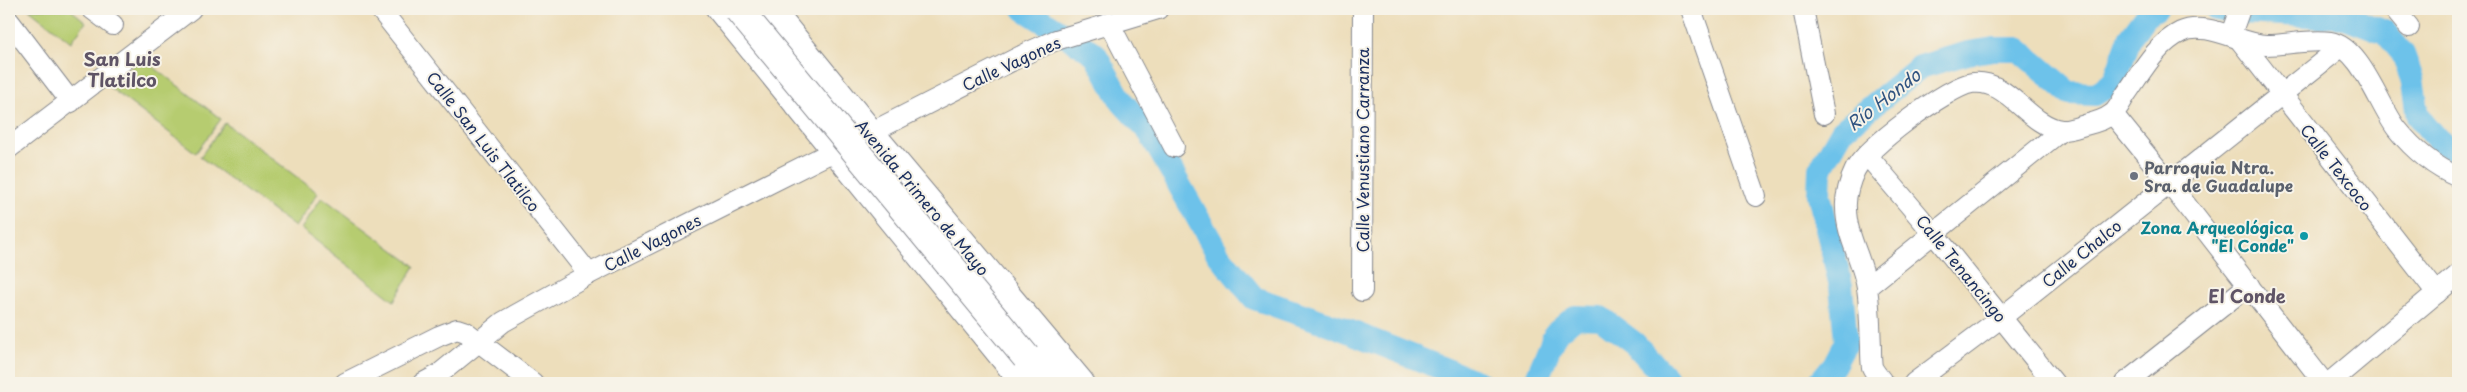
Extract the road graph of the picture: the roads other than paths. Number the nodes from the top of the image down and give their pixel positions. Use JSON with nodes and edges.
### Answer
{"nodes":[{"id":1,"x":92,"y":9,"type":"edge"},
{"id":2,"x":191,"y":9,"type":"edge"},
{"id":3,"x":380,"y":9,"type":"edge"},
{"id":4,"x":716,"y":9,"type":"edge"},
{"id":5,"x":738,"y":9,"type":"edge"},
{"id":6,"x":769,"y":9,"type":"edge"},
{"id":7,"x":1158,"y":9,"type":"edge"},
{"id":8,"x":1363,"y":9,"type":"edge"},
{"id":9,"x":1691,"y":9,"type":"edge"},
{"id":10,"x":1803,"y":9,"type":"edge"},
{"id":11,"x":2394,"y":9,"type":"edge"},
{"id":12,"x":9,"y":21,"type":"edge"},
{"id":13,"x":1109,"y":23,"type":"junction"},
{"id":14,"x":113,"y":25,"type":"dead end"},
{"id":15,"x":2236,"y":27,"type":"edge"},
{"id":16,"x":2409,"y":27,"type":"dead end"},
{"id":17,"x":787,"y":31,"type":"junction"},
{"id":18,"x":2341,"y":47,"type":"junction"},
{"id":19,"x":755,"y":57,"type":"junction"},
{"id":20,"x":2281,"y":95,"type":"junction"},
{"id":21,"x":71,"y":102,"type":"junction"},
{"id":22,"x":1824,"y":114,"type":"dead end"},
{"id":23,"x":2112,"y":114,"type":"junction"},
{"id":24,"x":2062,"y":130,"type":"junction"},
{"id":25,"x":870,"y":133,"type":"junction"},
{"id":26,"x":1174,"y":146,"type":"dead end"},
{"id":27,"x":9,"y":148,"type":"edge"},
{"id":28,"x":832,"y":152,"type":"junction"},
{"id":29,"x":1867,"y":155,"type":"junction"},
{"id":30,"x":2458,"y":177,"type":"edge"},
{"id":31,"x":2169,"y":183,"type":"junction"},
{"id":32,"x":1756,"y":196,"type":"dead end"},
{"id":33,"x":1934,"y":234,"type":"junction"},
{"id":34,"x":589,"y":274,"type":"junction"},
{"id":35,"x":2458,"y":275,"type":"edge"},
{"id":36,"x":2249,"y":286,"type":"junction"},
{"id":37,"x":1867,"y":287,"type":"junction"},
{"id":38,"x":1362,"y":291,"type":"dead end"},
{"id":39,"x":2437,"y":293,"type":"junction"},
{"id":40,"x":2002,"y":317,"type":"junction"},
{"id":41,"x":479,"y":342,"type":"junction"},
{"id":42,"x":345,"y":383,"type":"edge"},
{"id":43,"x":423,"y":383,"type":"edge"},
{"id":44,"x":533,"y":383,"type":"edge"},
{"id":45,"x":1020,"y":383,"type":"edge"},
{"id":46,"x":1048,"y":383,"type":"edge"},
{"id":47,"x":1080,"y":383,"type":"edge"},
{"id":48,"x":1883,"y":383,"type":"edge"},
{"id":49,"x":1914,"y":383,"type":"edge"},
{"id":50,"x":2054,"y":383,"type":"edge"},
{"id":51,"x":2125,"y":383,"type":"edge"},
{"id":52,"x":2324,"y":383,"type":"edge"},
{"id":53,"x":2329,"y":383,"type":"edge"}],
"edges":[{"from":1,"to":14,"type":"street"},
{"from":2,"to":21,"type":"street"},
{"from":3,"to":34,"type":"street","name":"Calle San Luis Tlatilco"},
{"from":4,"to":19,"type":"street"},
{"from":5,"to":46,"type":"highway","name":"Avenida Primero de Mayo","bridge":true},
{"from":6,"to":17,"type":"highway","name":"Avenida Primero de Mayo"},
{"from":7,"to":13,"type":"street","name":"Calle Vagones"},
{"from":8,"to":38,"type":"street","name":"Calle Venustiano Carranza"},
{"from":9,"to":32,"type":"street"},
{"from":10,"to":22,"type":"street"},
{"from":11,"to":16,"type":"street"},
{"from":12,"to":21,"type":"street"},
{"from":13,"to":25,"type":"street","name":"Calle Vagones"},
{"from":13,"to":26,"type":"street"},
{"from":15,"to":18,"type":"street"},
{"from":15,"to":20,"type":"street","name":"Calle Texcoco"},
{"from":15,"to":23,"type":"street"},
{"from":17,"to":19,"type":"street"},
{"from":17,"to":25,"type":"highway","name":"Avenida Primero de Mayo"},
{"from":18,"to":20,"type":"street","name":"Calle Chalco"},
{"from":18,"to":30,"type":"street"},
{"from":19,"to":28,"type":"street"},
{"from":20,"to":31,"type":"street","name":"Calle Chalco"},
{"from":20,"to":39,"type":"street","name":"Calle Texcoco"},
{"from":21,"to":27,"type":"street"},
{"from":23,"to":24,"type":"street"},
{"from":23,"to":31,"type":"street"},
{"from":24,"to":29,"type":"street"},
{"from":24,"to":33,"type":"street"},
{"from":25,"to":47,"type":"highway","name":"Avenida Primero de Mayo"},
{"from":28,"to":34,"type":"street","name":"Calle Vagones"},
{"from":28,"to":45,"type":"street"},
{"from":29,"to":33,"type":"street","name":"Calle Tenancingo"},
{"from":29,"to":37,"type":"street"},
{"from":31,"to":36,"type":"street"},
{"from":31,"to":40,"type":"street","name":"Calle Chalco"},
{"from":33,"to":37,"type":"street"},
{"from":33,"to":40,"type":"street","name":"Calle Tenancingo"},
{"from":34,"to":41,"type":"street","name":"Calle Vagones"},
{"from":35,"to":39,"type":"street"},
{"from":36,"to":51,"type":"street"},
{"from":36,"to":52,"type":"street"},
{"from":37,"to":48,"type":"street"},
{"from":39,"to":53,"type":"street"},
{"from":40,"to":49,"type":"street","name":"Calle Chalco"},
{"from":40,"to":50,"type":"street","name":"Calle Tenancingo"},
{"from":41,"to":42,"type":"street"},
{"from":41,"to":43,"type":"street","name":"Calle Vagones"},
{"from":41,"to":44,"type":"street"}]}
